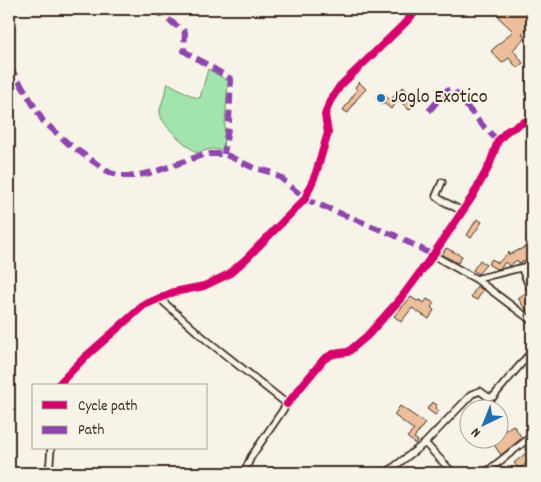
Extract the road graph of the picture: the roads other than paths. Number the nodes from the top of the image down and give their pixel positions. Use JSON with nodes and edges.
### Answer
{"nodes":[{"id":1,"x":418,"y":9,"type":"edge"},
{"id":2,"x":532,"y":118,"type":"edge"},
{"id":3,"x":442,"y":182,"type":"dead end"},
{"id":4,"x":462,"y":211,"type":"junction"},
{"id":5,"x":433,"y":255,"type":"junction"},
{"id":6,"x":532,"y":265,"type":"edge"},
{"id":7,"x":522,"y":269,"type":"junction"},
{"id":8,"x":476,"y":279,"type":"junction"},
{"id":9,"x":532,"y":293,"type":"edge"},
{"id":10,"x":159,"y":298,"type":"junction"},
{"id":11,"x":532,"y":321,"type":"edge"},
{"id":12,"x":532,"y":351,"type":"edge"},
{"id":13,"x":59,"y":384,"type":"edge"},
{"id":14,"x":287,"y":404,"type":"junction"},
{"id":15,"x":528,"y":439,"type":"dead end"},
{"id":16,"x":425,"y":444,"type":"junction"},
{"id":17,"x":51,"y":450,"type":"edge"},
{"id":18,"x":49,"y":473,"type":"edge"},
{"id":19,"x":244,"y":473,"type":"edge"},
{"id":20,"x":386,"y":473,"type":"edge"},
{"id":21,"x":453,"y":473,"type":"edge"},
{"id":22,"x":485,"y":473,"type":"edge"}],
"edges":[{"from":1,"to":10,"type":"street"},
{"from":2,"to":4,"type":"street"},
{"from":3,"to":4,"type":"street"},
{"from":4,"to":5,"type":"street"},
{"from":5,"to":8,"type":"street"},
{"from":5,"to":14,"type":"street"},
{"from":6,"to":7,"type":"street"},
{"from":7,"to":8,"type":"street"},
{"from":7,"to":9,"type":"street"},
{"from":8,"to":11,"type":"street"},
{"from":10,"to":13,"type":"street"},
{"from":10,"to":14,"type":"street"},
{"from":12,"to":16,"type":"street"},
{"from":14,"to":19,"type":"street"},
{"from":15,"to":22,"type":"street"},
{"from":16,"to":20,"type":"street"},
{"from":16,"to":21,"type":"street"},
{"from":17,"to":18,"type":"street"}]}
